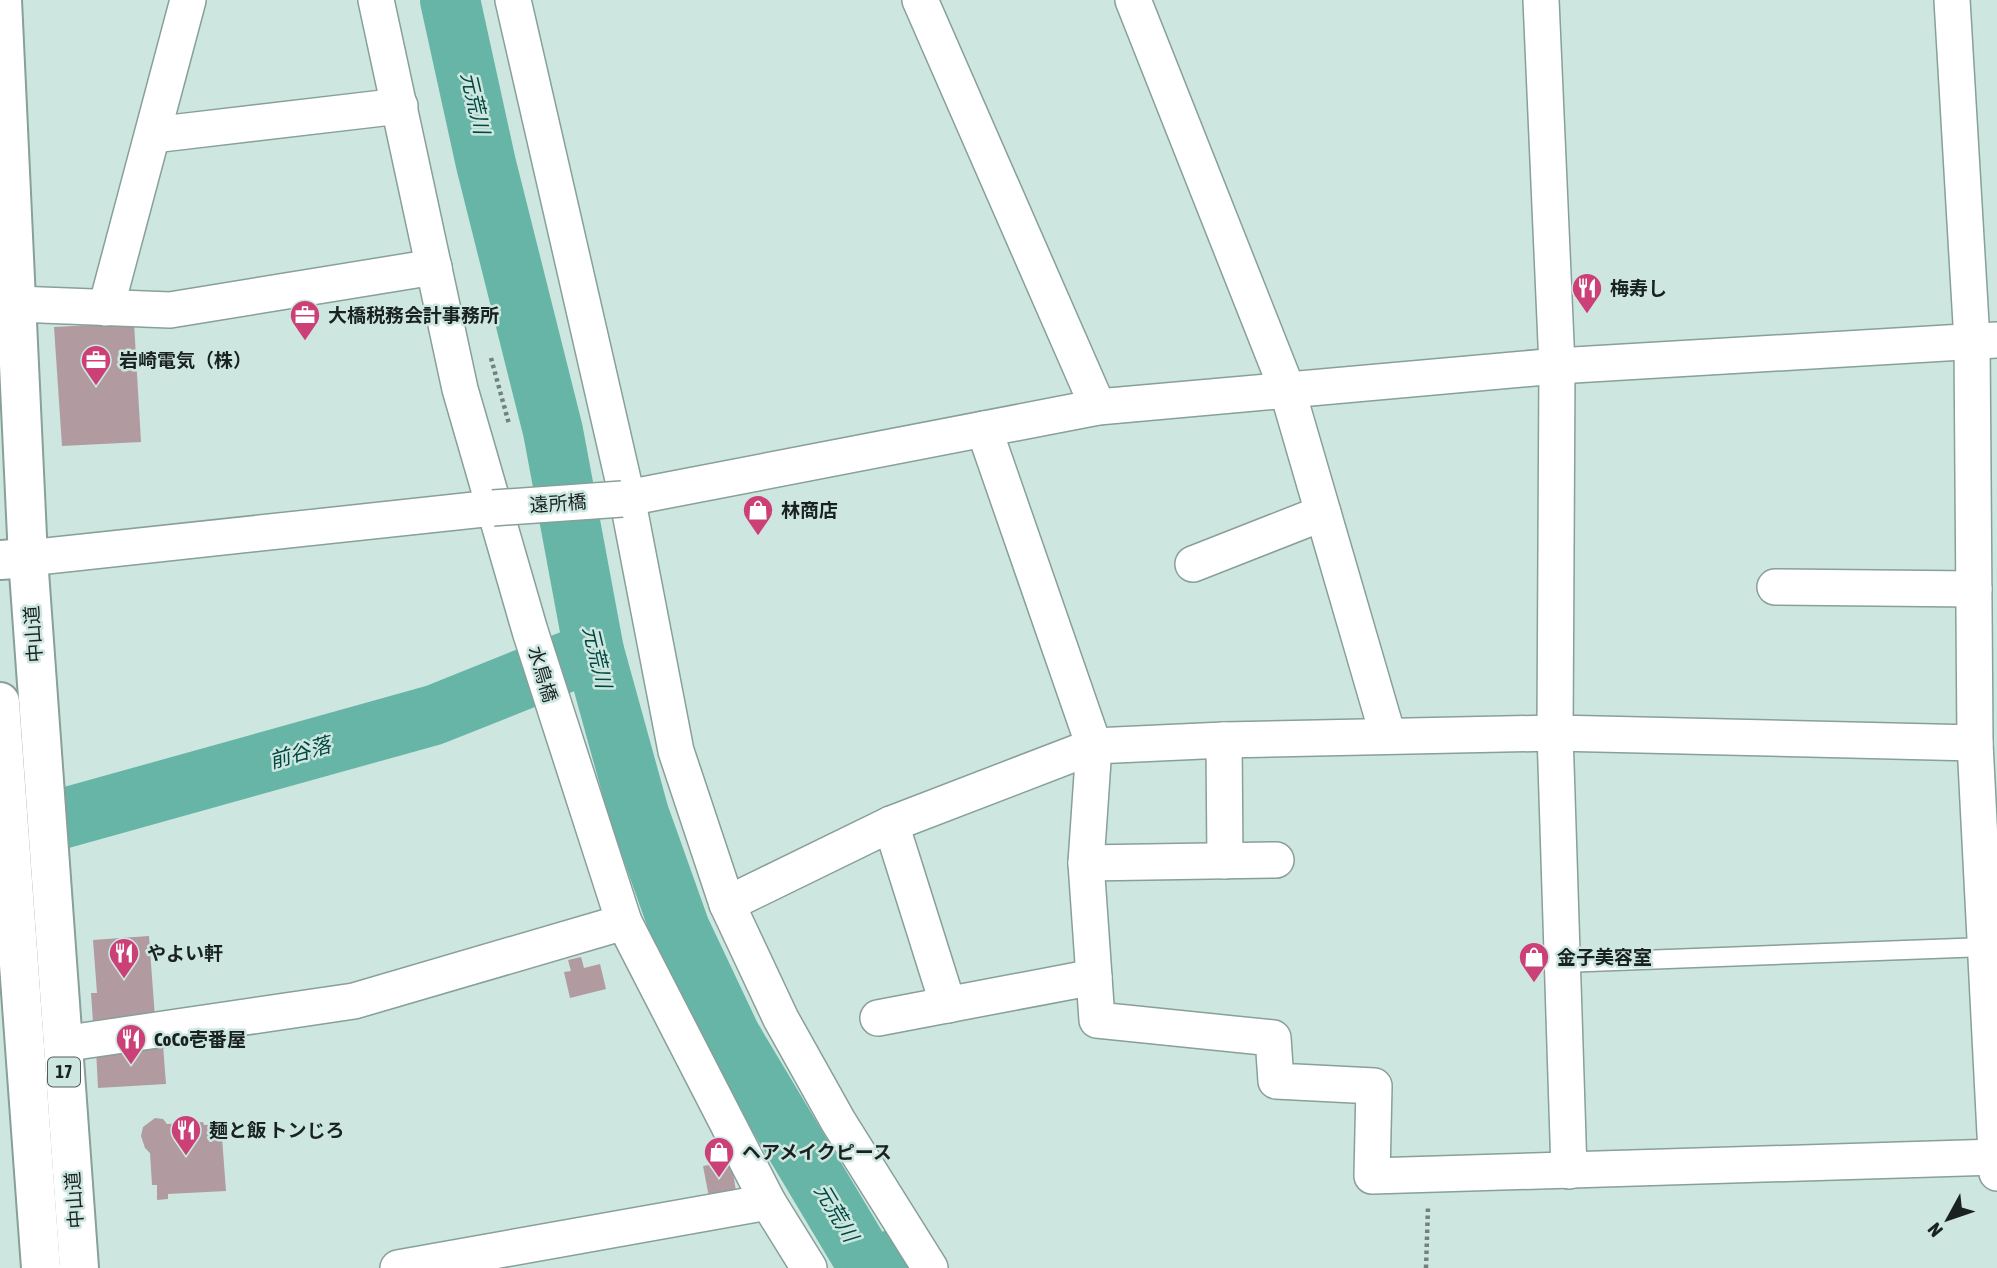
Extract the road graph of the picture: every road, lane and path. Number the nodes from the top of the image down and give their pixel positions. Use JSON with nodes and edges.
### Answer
{"nodes":[{"id":1,"x":2,"y":0,"type":"edge"},
{"id":2,"x":188,"y":0,"type":"edge"},
{"id":3,"x":376,"y":0,"type":"edge"},
{"id":4,"x":513,"y":0,"type":"edge"},
{"id":5,"x":920,"y":0,"type":"edge"},
{"id":6,"x":1133,"y":0,"type":"edge"},
{"id":7,"x":1541,"y":0,"type":"edge"},
{"id":8,"x":1952,"y":0,"type":"edge"},
{"id":9,"x":400,"y":106,"type":"junction"},
{"id":10,"x":153,"y":135,"type":"junction"},
{"id":11,"x":434,"y":267,"type":"junction"},
{"id":12,"x":16,"y":304,"type":"junction"},
{"id":13,"x":106,"y":308,"type":"junction"},
{"id":14,"x":1984,"y":341,"type":"edge"},
{"id":15,"x":1557,"y":366,"type":"junction"},
{"id":16,"x":1287,"y":389,"type":"junction"},
{"id":17,"x":1098,"y":407,"type":"junction"},
{"id":18,"x":984,"y":429,"type":"junction"},
{"id":19,"x":624,"y":498,"type":"junction"},
{"id":20,"x":493,"y":508,"type":"junction"},
{"id":21,"x":1323,"y":513,"type":"junction"},
{"id":22,"x":14,"y":559,"type":"edge"},
{"id":23,"x":1193,"y":564,"type":"dead end"},
{"id":24,"x":1775,"y":587,"type":"dead end"},
{"id":25,"x":1974,"y":589,"type":"junction"},
{"id":26,"x":0,"y":702,"type":"edge"},
{"id":27,"x":1555,"y":733,"type":"junction"},
{"id":28,"x":1388,"y":736,"type":"junction"},
{"id":29,"x":1982,"y":736,"type":"edge"},
{"id":30,"x":1224,"y":740,"type":"junction"},
{"id":31,"x":1094,"y":746,"type":"junction"},
{"id":32,"x":891,"y":824,"type":"junction"},
{"id":33,"x":1276,"y":860,"type":"dead end"},
{"id":34,"x":1225,"y":861,"type":"junction"},
{"id":35,"x":1086,"y":863,"type":"junction"},
{"id":36,"x":727,"y":904,"type":"junction"},
{"id":37,"x":624,"y":922,"type":"junction"},
{"id":38,"x":1985,"y":947,"type":"junction"},
{"id":39,"x":1563,"y":963,"type":"junction"},
{"id":40,"x":1094,"y":977,"type":"junction"},
{"id":41,"x":948,"y":1005,"type":"junction"},
{"id":42,"x":878,"y":1018,"type":"dead end"},
{"id":43,"x":62,"y":1044,"type":"junction"},
{"id":44,"x":1997,"y":1162,"type":"edge"},
{"id":45,"x":1569,"y":1171,"type":"junction"},
{"id":46,"x":1428,"y":1174,"type":"junction"},
{"id":47,"x":768,"y":1202,"type":"junction"},
{"id":48,"x":444,"y":1264,"type":"edge"},
{"id":49,"x":41,"y":1268,"type":"edge"},
{"id":50,"x":79,"y":1268,"type":"edge"},
{"id":51,"x":398,"y":1268,"type":"edge"},
{"id":52,"x":808,"y":1268,"type":"edge"},
{"id":53,"x":930,"y":1268,"type":"edge"},
{"id":54,"x":1426,"y":1268,"type":"edge"}],
"edges":[{"from":1,"to":12,"type":"highway","name":"中山道","number":"17"},
{"from":2,"to":10,"type":"street"},
{"from":3,"to":9,"type":"street","name":"水鳥橋"},
{"from":4,"to":19,"type":"street"},
{"from":5,"to":17,"type":"street"},
{"from":6,"to":16,"type":"street"},
{"from":7,"to":15,"type":"street"},
{"from":8,"to":14,"type":"street"},
{"from":9,"to":10,"type":"street"},
{"from":9,"to":11,"type":"street","name":"水鳥橋"},
{"from":10,"to":13,"type":"street"},
{"from":11,"to":13,"type":"street"},
{"from":11,"to":20,"type":"street","name":"水鳥橋"},
{"from":12,"to":13,"type":"street"},
{"from":12,"to":22,"type":"highway","name":"中山道","number":"17"},
{"from":14,"to":15,"type":"street","name":"遠所橋"},
{"from":14,"to":25,"type":"street"},
{"from":15,"to":16,"type":"street","name":"遠所橋"},
{"from":15,"to":27,"type":"street"},
{"from":16,"to":17,"type":"street","name":"遠所橋"},
{"from":16,"to":21,"type":"street"},
{"from":17,"to":18,"type":"street","name":"遠所橋"},
{"from":18,"to":19,"type":"street","name":"遠所橋"},
{"from":18,"to":31,"type":"street"},
{"from":19,"to":20,"type":"street","name":"遠所橋","bridge":true},
{"from":19,"to":36,"type":"street"},
{"from":20,"to":22,"type":"street","name":"遠所橋"},
{"from":20,"to":37,"type":"street","name":"水鳥橋"},
{"from":21,"to":23,"type":"street"},
{"from":21,"to":28,"type":"street"},
{"from":22,"to":43,"type":"highway","name":"中山道","number":"17"},
{"from":24,"to":25,"type":"street"},
{"from":25,"to":29,"type":"street"},
{"from":26,"to":49,"type":"highway","name":"中山道","number":"17"},
{"from":27,"to":28,"type":"street"},
{"from":27,"to":29,"type":"street"},
{"from":27,"to":39,"type":"street"},
{"from":28,"to":30,"type":"street"},
{"from":29,"to":38,"type":"street"},
{"from":30,"to":31,"type":"street"},
{"from":30,"to":34,"type":"street"},
{"from":31,"to":32,"type":"street"},
{"from":31,"to":35,"type":"street"},
{"from":32,"to":36,"type":"street"},
{"from":32,"to":41,"type":"street"},
{"from":33,"to":34,"type":"street"},
{"from":34,"to":35,"type":"street"},
{"from":35,"to":40,"type":"street"},
{"from":36,"to":53,"type":"street"},
{"from":37,"to":43,"type":"street"},
{"from":37,"to":47,"type":"street","name":"水鳥橋"},
{"from":38,"to":39,"type":"lane"},
{"from":38,"to":44,"type":"street"},
{"from":39,"to":45,"type":"street"},
{"from":40,"to":41,"type":"street"},
{"from":40,"to":46,"type":"street"},
{"from":41,"to":42,"type":"street"},
{"from":43,"to":50,"type":"highway","name":"中山道","number":"17"},
{"from":44,"to":45,"type":"street"},
{"from":45,"to":46,"type":"street"},
{"from":46,"to":54,"type":"path"},
{"from":47,"to":48,"type":"street"},
{"from":47,"to":52,"type":"street","name":"水鳥橋"},
{"from":48,"to":51,"type":"street"}]}
